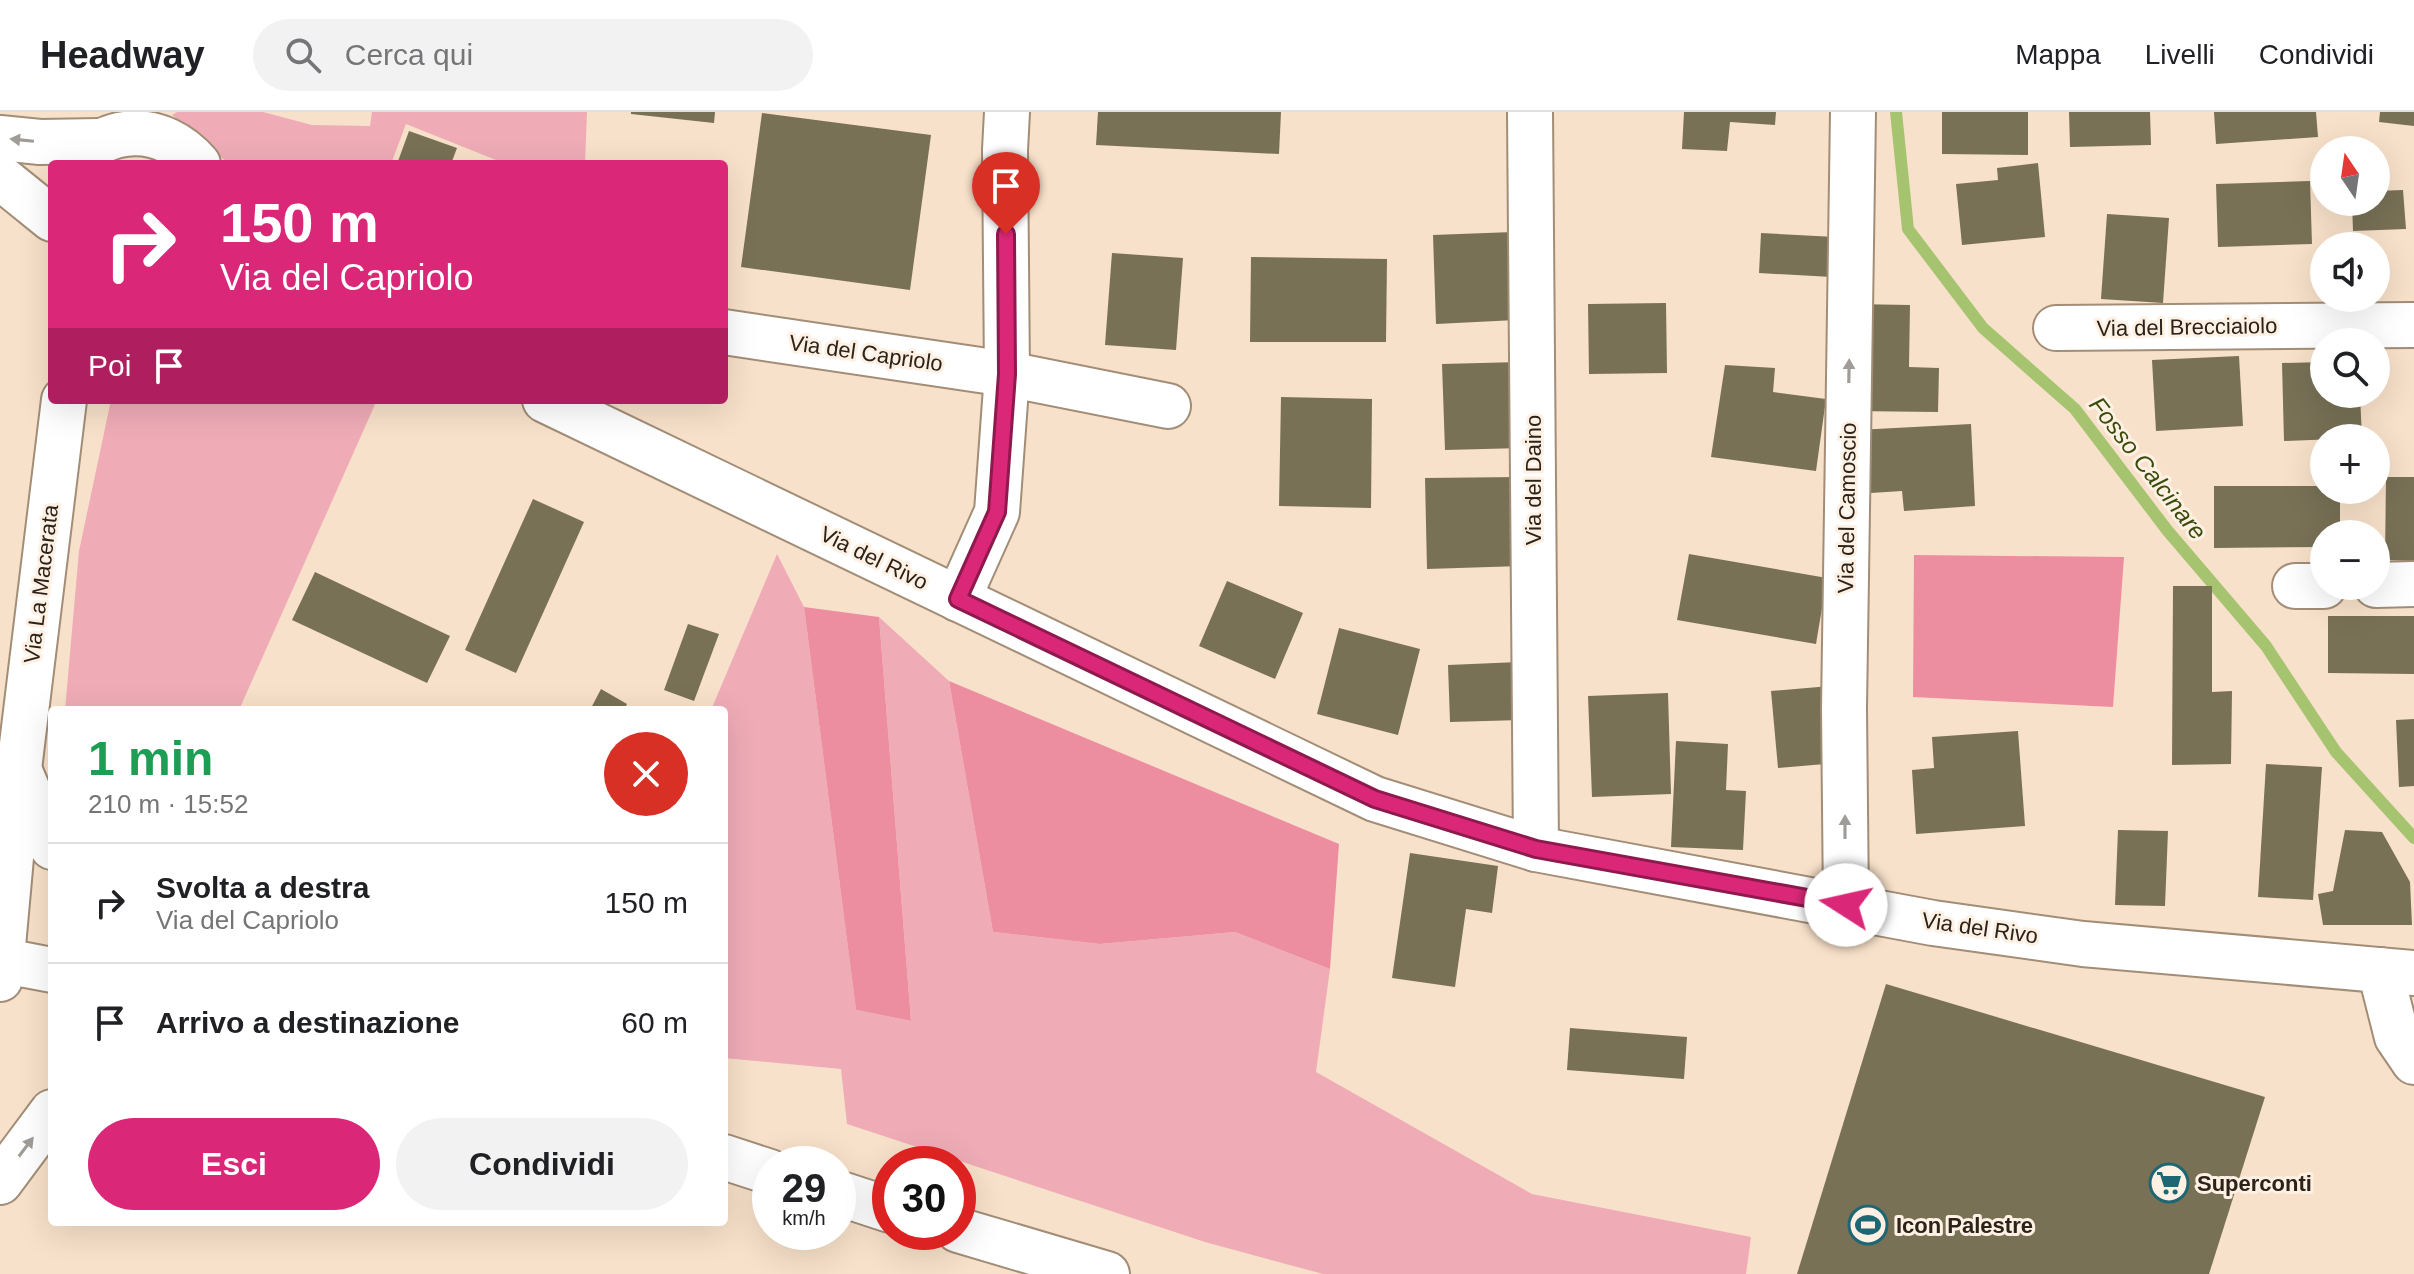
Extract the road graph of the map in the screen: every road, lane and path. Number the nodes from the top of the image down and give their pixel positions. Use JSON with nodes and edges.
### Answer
{"nodes":[{"id":1,"x":159,"y":112,"type":"edge"},
{"id":2,"x":1007,"y":112,"type":"edge"},
{"id":3,"x":1530,"y":112,"type":"edge"},
{"id":4,"x":1853,"y":112,"type":"edge"},
{"id":5,"x":0,"y":138,"type":"edge"},
{"id":6,"x":100,"y":138,"type":"edge"},
{"id":7,"x":193,"y":158,"type":"edge"},
{"id":8,"x":0,"y":177,"type":"edge"},
{"id":9,"x":48,"y":216,"type":"edge"},
{"id":10,"x":2414,"y":325,"type":"edge"},
{"id":11,"x":2056,"y":328,"type":"dead end"},
{"id":12,"x":728,"y":333,"type":"edge"},
{"id":13,"x":1007,"y":374,"type":"junction"},
{"id":14,"x":63,"y":404,"type":"edge"},
{"id":15,"x":553,"y":404,"type":"edge"},
{"id":16,"x":1168,"y":406,"type":"dead end"},
{"id":17,"x":2414,"y":584,"type":"edge"},
{"id":18,"x":2390,"y":585,"type":"edge"},
{"id":19,"x":958,"y":599,"type":"junction"},
{"id":20,"x":9,"y":777,"type":"edge"},
{"id":21,"x":48,"y":840,"type":"edge"},
{"id":22,"x":1536,"y":849,"type":"junction"},
{"id":23,"x":1846,"y":905,"type":"junction"},
{"id":24,"x":1,"y":967,"type":"edge"},
{"id":25,"x":48,"y":970,"type":"edge"},
{"id":26,"x":2397,"y":972,"type":"edge"},
{"id":27,"x":2414,"y":1062,"type":"edge"},
{"id":28,"x":48,"y":1117,"type":"edge"},
{"id":29,"x":728,"y":1158,"type":"edge"},
{"id":30,"x":752,"y":1166,"type":"edge"},
{"id":31,"x":0,"y":1182,"type":"edge"},
{"id":32,"x":976,"y":1235,"type":"edge"},
{"id":33,"x":1107,"y":1274,"type":"edge"}],
"edges":[{"from":1,"to":7,"type":"street"},
{"from":2,"to":13,"type":"street"},
{"from":3,"to":22,"type":"street","name":"Via del Daino"},
{"from":23,"to":4,"type":"street","name":"Via del Camoscio","one_way":true},
{"from":6,"to":5,"type":"street","one_way":true},
{"from":6,"to":7,"type":"street"},
{"from":8,"to":9,"type":"street"},
{"from":10,"to":11,"type":"street","name":"Via del Brecciaiolo"},
{"from":12,"to":13,"type":"street","name":"Via del Capriolo"},
{"from":13,"to":16,"type":"street","name":"Via del Capriolo"},
{"from":13,"to":19,"type":"street"},
{"from":14,"to":20,"type":"street","name":"Via La Macerata"},
{"from":15,"to":19,"type":"street","name":"Via del Rivo"},
{"from":17,"to":18,"type":"street"},
{"from":19,"to":22,"type":"street","name":"Via del Rivo"},
{"from":20,"to":21,"type":"street","name":"Via La Macerata"},
{"from":20,"to":24,"type":"street","name":"Via La Macerata"},
{"from":22,"to":23,"type":"street","name":"Via del Rivo"},
{"from":23,"to":26,"type":"street","name":"Via del Rivo"},
{"from":24,"to":25,"type":"street"},
{"from":26,"to":27,"type":"street"},
{"from":31,"to":28,"type":"street","one_way":true},
{"from":29,"to":30,"type":"street"},
{"from":32,"to":33,"type":"street"}]}
